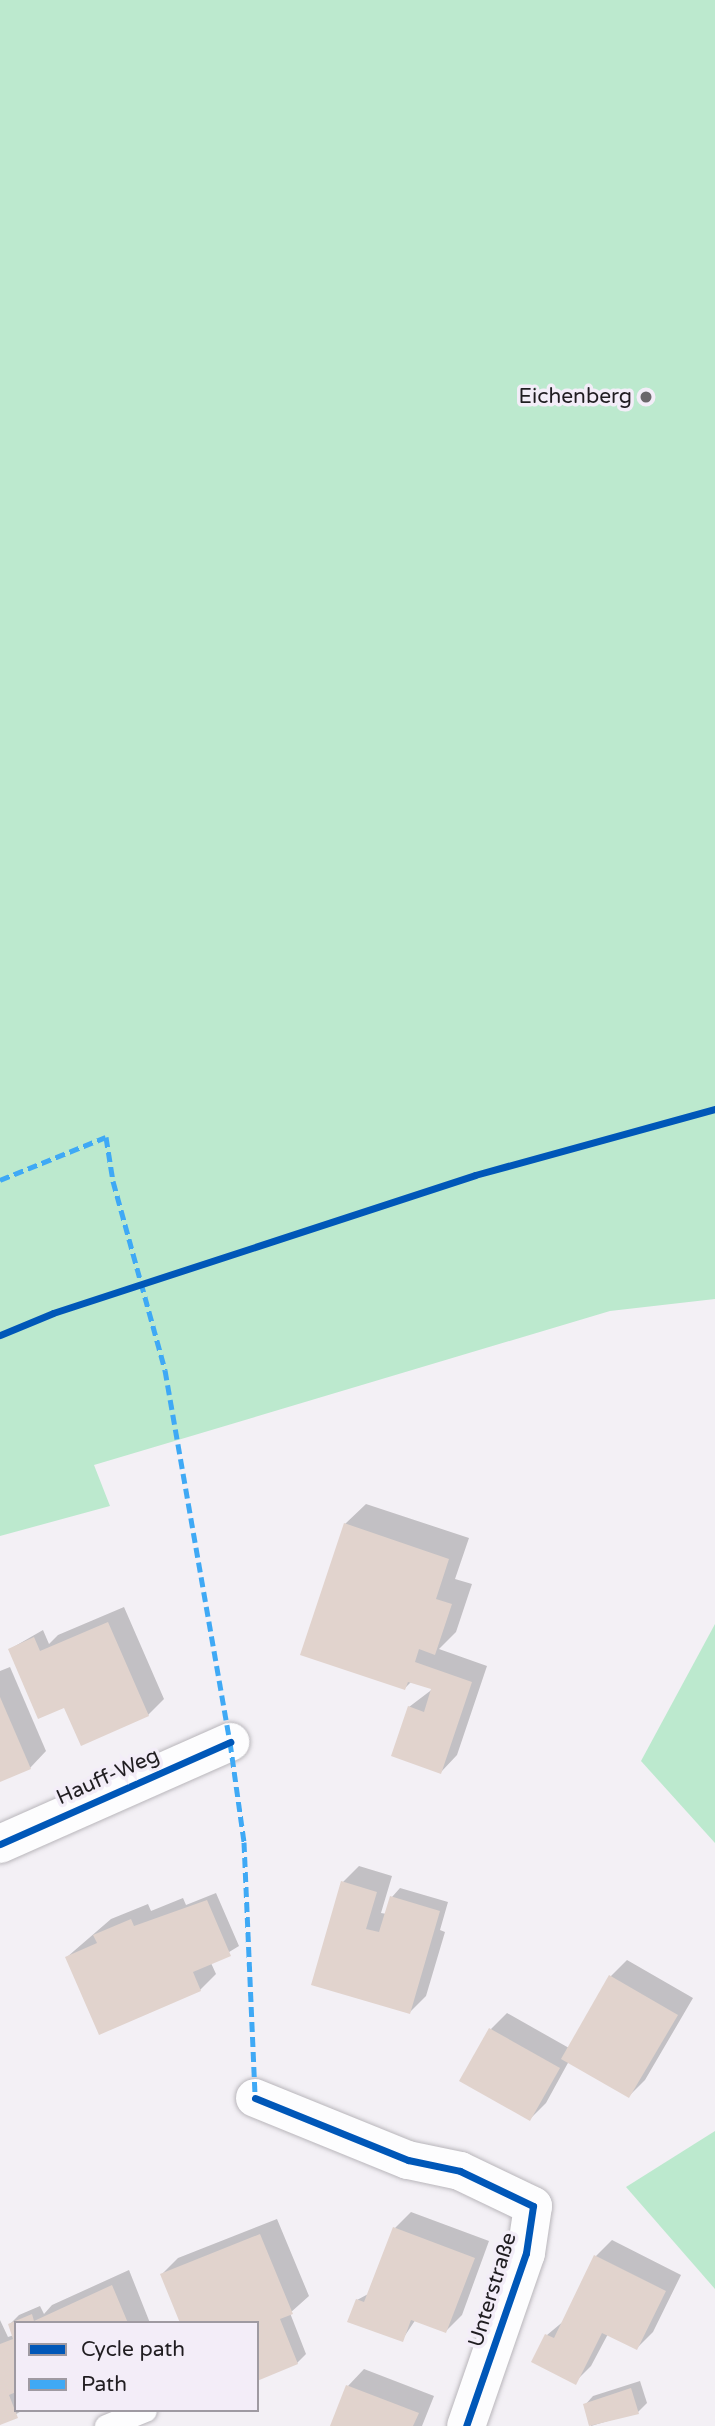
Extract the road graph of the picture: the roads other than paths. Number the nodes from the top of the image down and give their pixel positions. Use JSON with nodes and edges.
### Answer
{"nodes":[{"id":1,"x":230,"y":1742,"type":"dead end"},
{"id":2,"x":0,"y":1844,"type":"edge"},
{"id":3,"x":256,"y":2098,"type":"dead end"},
{"id":4,"x":140,"y":2412,"type":"edge"},
{"id":5,"x":106,"y":2426,"type":"edge"},
{"id":6,"x":466,"y":2426,"type":"edge"}],
"edges":[{"from":1,"to":2,"type":"street","name":"Hauff-Weg"},
{"from":3,"to":6,"type":"street","name":"Unterstraße"},
{"from":4,"to":5,"type":"lane"}]}
